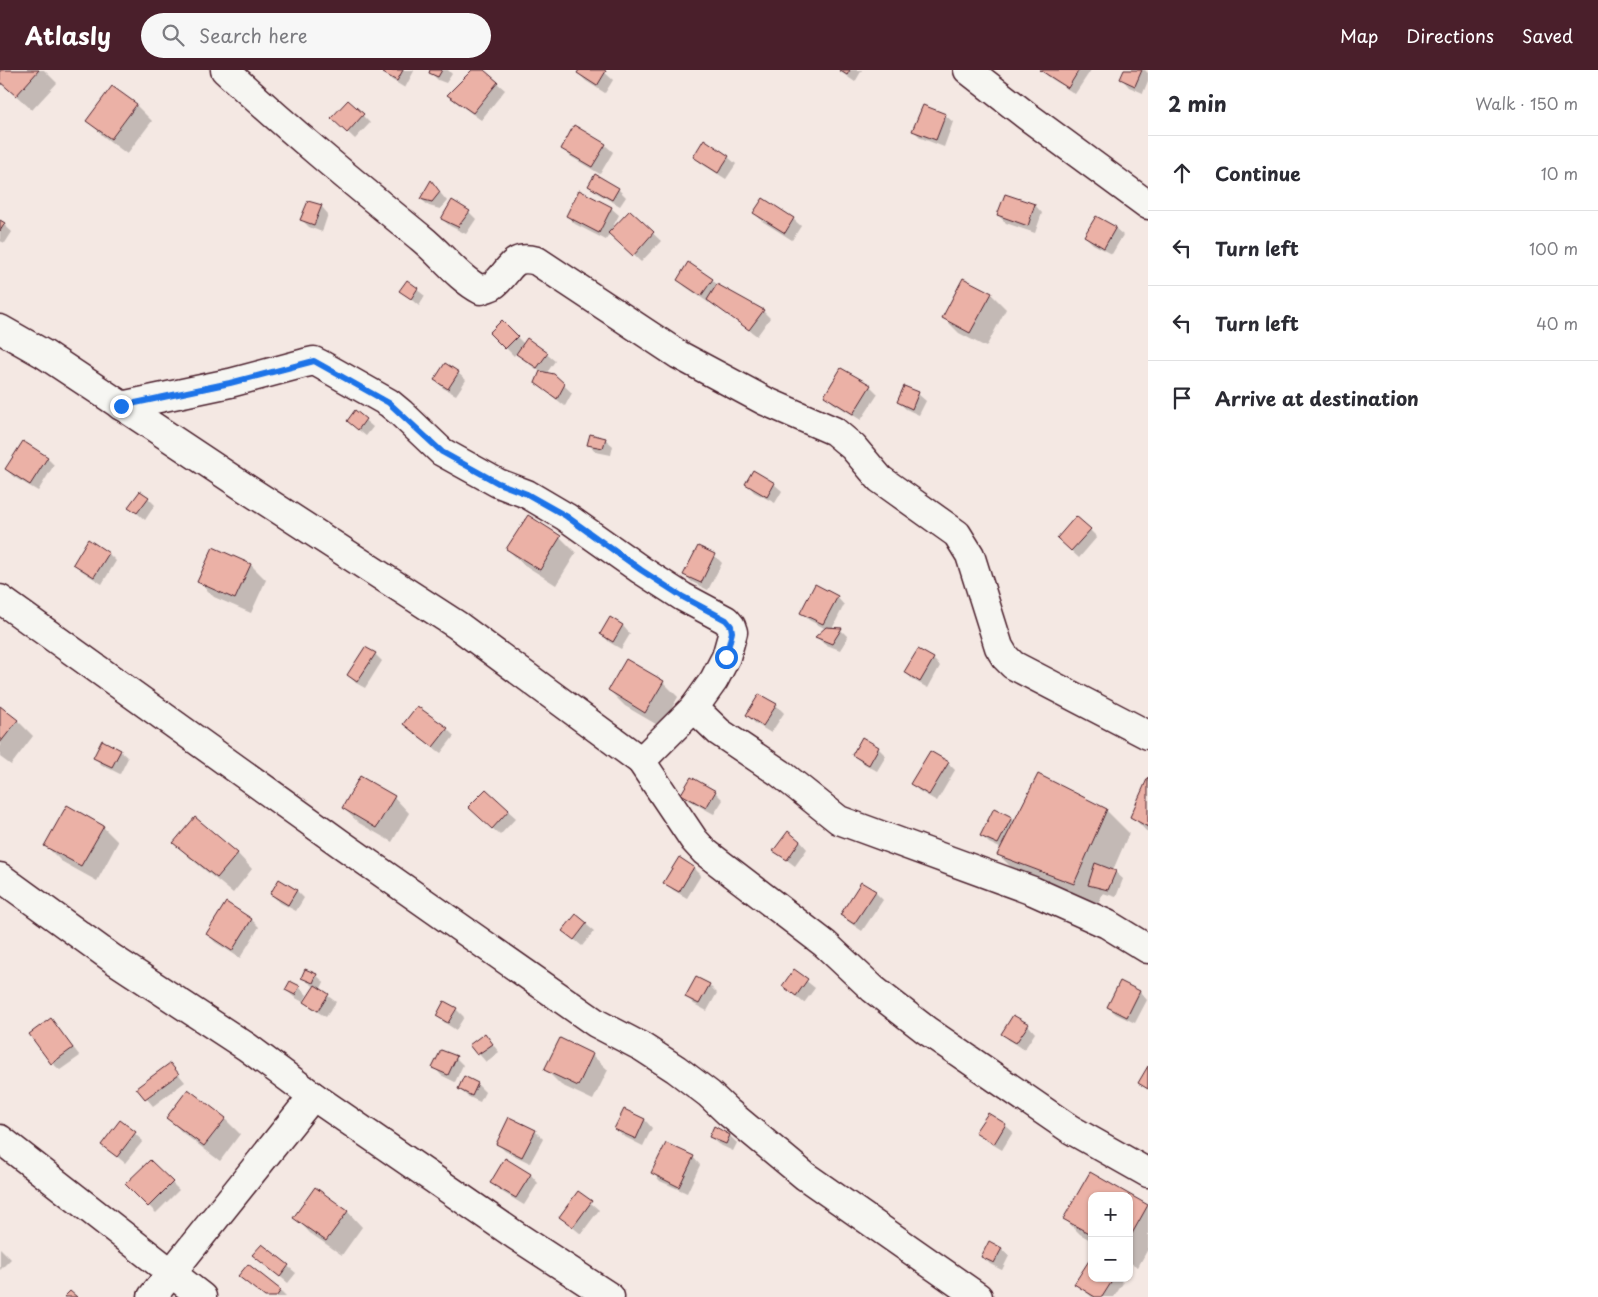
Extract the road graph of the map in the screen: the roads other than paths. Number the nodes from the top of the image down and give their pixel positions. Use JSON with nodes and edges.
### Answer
{"nodes":[{"id":1,"x":225,"y":70,"type":"edge"},
{"id":2,"x":968,"y":70,"type":"edge"},
{"id":3,"x":1148,"y":205,"type":"edge"},
{"id":4,"x":0,"y":329,"type":"edge"},
{"id":5,"x":121,"y":406,"type":"junction"},
{"id":6,"x":0,"y":599,"type":"edge"},
{"id":7,"x":694,"y":708,"type":"junction"},
{"id":8,"x":1148,"y":735,"type":"edge"},
{"id":9,"x":642,"y":761,"type":"junction"},
{"id":10,"x":0,"y":876,"type":"edge"},
{"id":11,"x":1148,"y":949,"type":"edge"},
{"id":12,"x":313,"y":1096,"type":"junction"},
{"id":13,"x":0,"y":1139,"type":"edge"},
{"id":14,"x":1148,"y":1173,"type":"edge"},
{"id":15,"x":170,"y":1273,"type":"junction"},
{"id":16,"x":152,"y":1297,"type":"edge"},
{"id":17,"x":202,"y":1297,"type":"edge"},
{"id":18,"x":610,"y":1297,"type":"edge"},
{"id":19,"x":978,"y":1297,"type":"edge"}],
"edges":[{"from":1,"to":8,"type":"street"},
{"from":2,"to":3,"type":"street"},
{"from":4,"to":5,"type":"street"},
{"from":5,"to":7,"type":"street"},
{"from":5,"to":9,"type":"street"},
{"from":6,"to":19,"type":"street"},
{"from":7,"to":9,"type":"street"},
{"from":7,"to":11,"type":"street"},
{"from":9,"to":14,"type":"street"},
{"from":10,"to":12,"type":"street"},
{"from":12,"to":15,"type":"street"},
{"from":12,"to":18,"type":"street"},
{"from":13,"to":15,"type":"street"},
{"from":15,"to":16,"type":"street"},
{"from":15,"to":17,"type":"street"}]}
